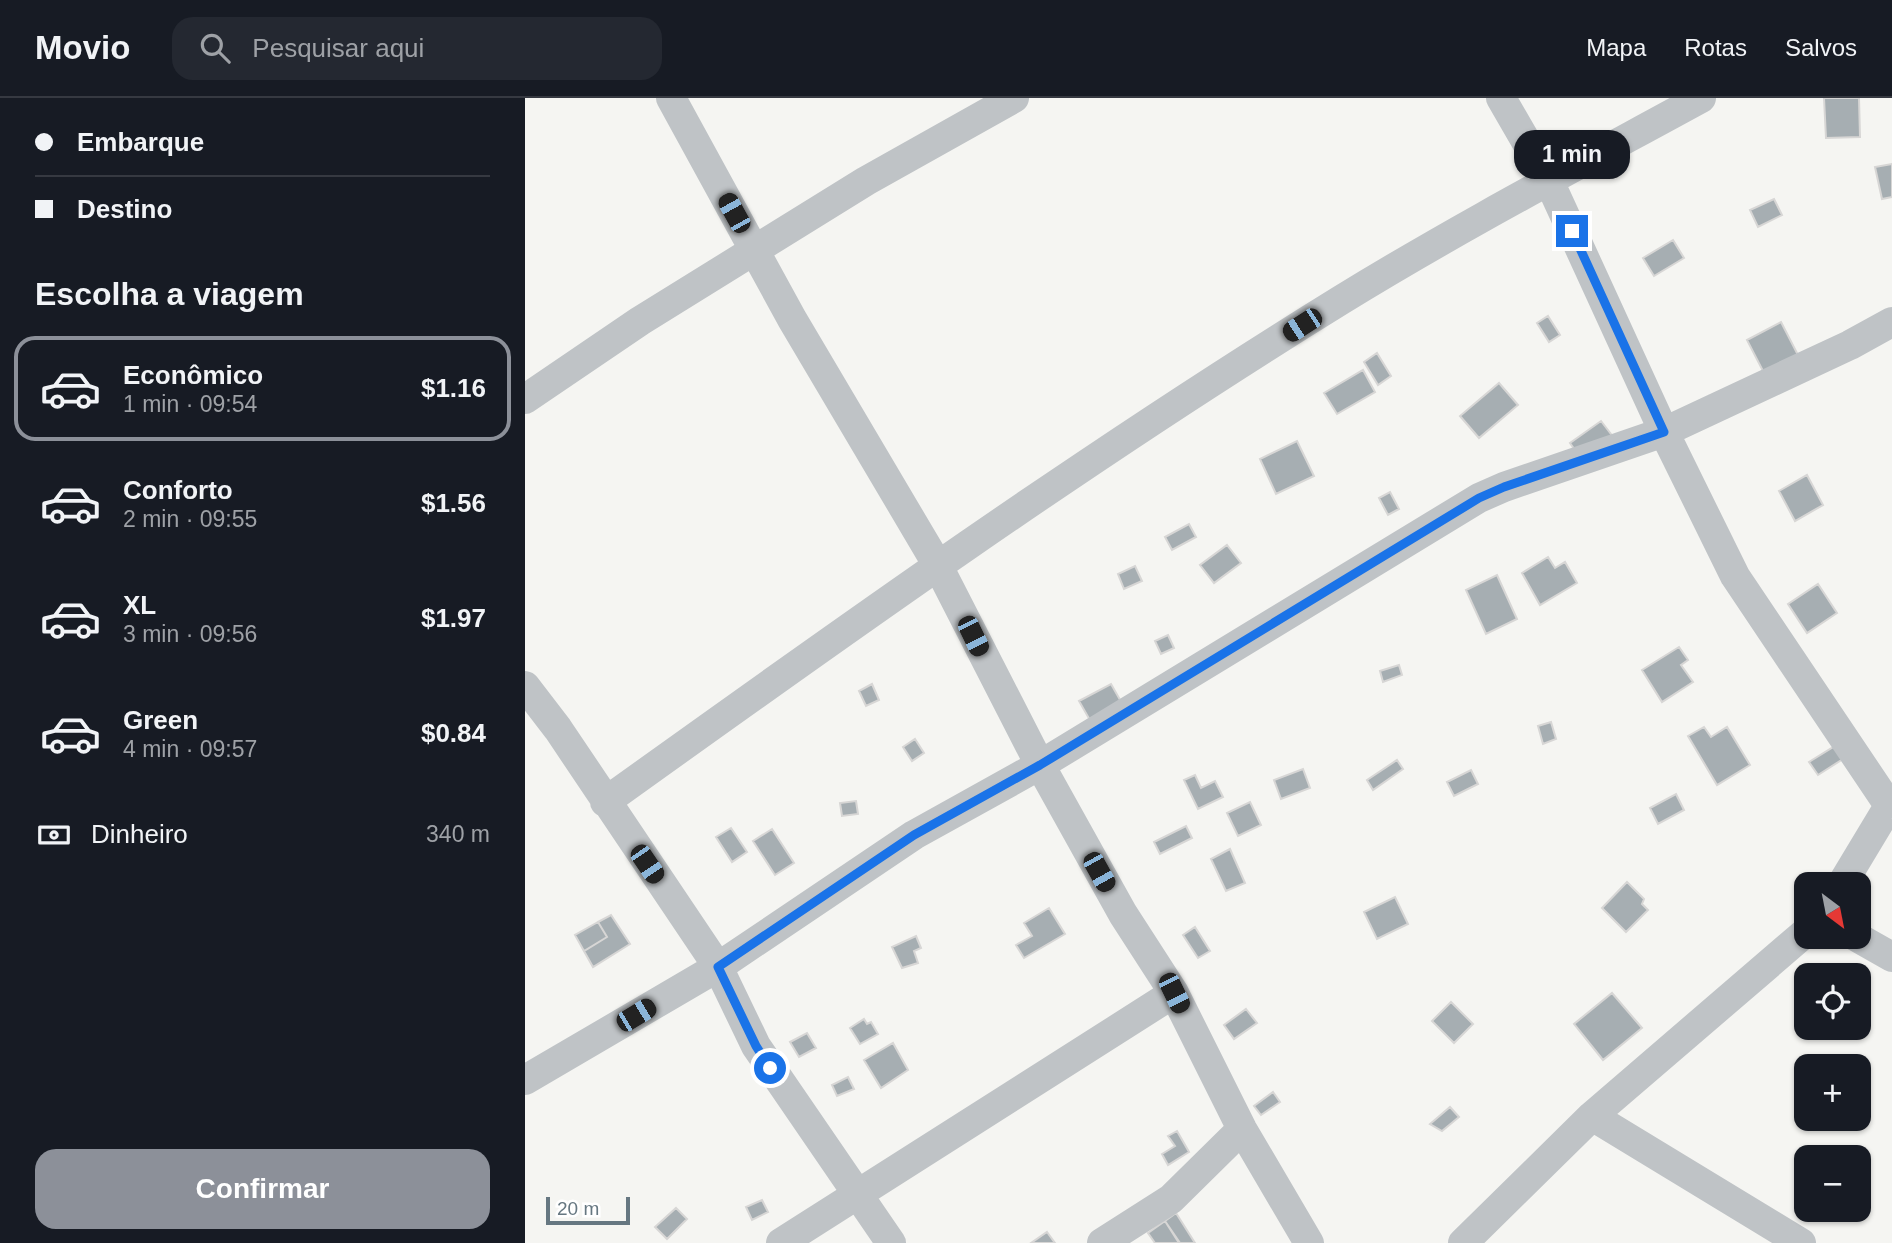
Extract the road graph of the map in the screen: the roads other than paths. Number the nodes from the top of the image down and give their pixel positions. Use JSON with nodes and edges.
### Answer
{"nodes":[{"id":1,"x":670,"y":98,"type":"edge"},
{"id":2,"x":1014,"y":98,"type":"edge"},
{"id":3,"x":1501,"y":98,"type":"edge"},
{"id":4,"x":1701,"y":98,"type":"edge"},
{"id":5,"x":1549,"y":181,"type":"junction"},
{"id":6,"x":755,"y":250,"type":"junction"},
{"id":7,"x":1892,"y":322,"type":"edge"},
{"id":8,"x":525,"y":399,"type":"edge"},
{"id":9,"x":1664,"y":432,"type":"junction"},
{"id":10,"x":937,"y":564,"type":"junction"},
{"id":11,"x":525,"y":686,"type":"edge"},
{"id":12,"x":1040,"y":765,"type":"junction"},
{"id":13,"x":605,"y":802,"type":"junction"},
{"id":14,"x":1890,"y":802,"type":"edge"},
{"id":15,"x":1849,"y":872,"type":"edge"},
{"id":16,"x":1794,"y":942,"type":"edge"},
{"id":17,"x":1871,"y":945,"type":"edge"},
{"id":18,"x":1892,"y":957,"type":"edge"},
{"id":19,"x":718,"y":967,"type":"junction"},
{"id":20,"x":1174,"y":993,"type":"junction"},
{"id":21,"x":525,"y":1080,"type":"edge"},
{"id":22,"x":1592,"y":1116,"type":"junction"},
{"id":23,"x":1242,"y":1129,"type":"junction"},
{"id":24,"x":857,"y":1193,"type":"junction"},
{"id":25,"x":781,"y":1243,"type":"edge"},
{"id":26,"x":891,"y":1243,"type":"edge"},
{"id":27,"x":1102,"y":1243,"type":"edge"},
{"id":28,"x":1310,"y":1243,"type":"edge"},
{"id":29,"x":1463,"y":1243,"type":"edge"},
{"id":30,"x":1801,"y":1243,"type":"edge"}],
"edges":[{"from":1,"to":6,"type":"street"},
{"from":2,"to":6,"type":"street"},
{"from":3,"to":5,"type":"street"},
{"from":4,"to":5,"type":"street"},
{"from":5,"to":9,"type":"street"},
{"from":5,"to":10,"type":"street"},
{"from":6,"to":8,"type":"street"},
{"from":6,"to":10,"type":"street"},
{"from":7,"to":9,"type":"street"},
{"from":9,"to":12,"type":"street"},
{"from":9,"to":14,"type":"street"},
{"from":10,"to":12,"type":"street"},
{"from":10,"to":13,"type":"street"},
{"from":11,"to":13,"type":"street"},
{"from":12,"to":19,"type":"street"},
{"from":12,"to":20,"type":"street"},
{"from":13,"to":19,"type":"street"},
{"from":14,"to":15,"type":"street"},
{"from":16,"to":22,"type":"street"},
{"from":17,"to":18,"type":"street"},
{"from":19,"to":21,"type":"street"},
{"from":19,"to":24,"type":"street"},
{"from":20,"to":23,"type":"street"},
{"from":20,"to":24,"type":"street"},
{"from":22,"to":29,"type":"street"},
{"from":22,"to":30,"type":"street"},
{"from":23,"to":27,"type":"street"},
{"from":23,"to":28,"type":"street"},
{"from":24,"to":25,"type":"street"},
{"from":24,"to":26,"type":"street"}]}
